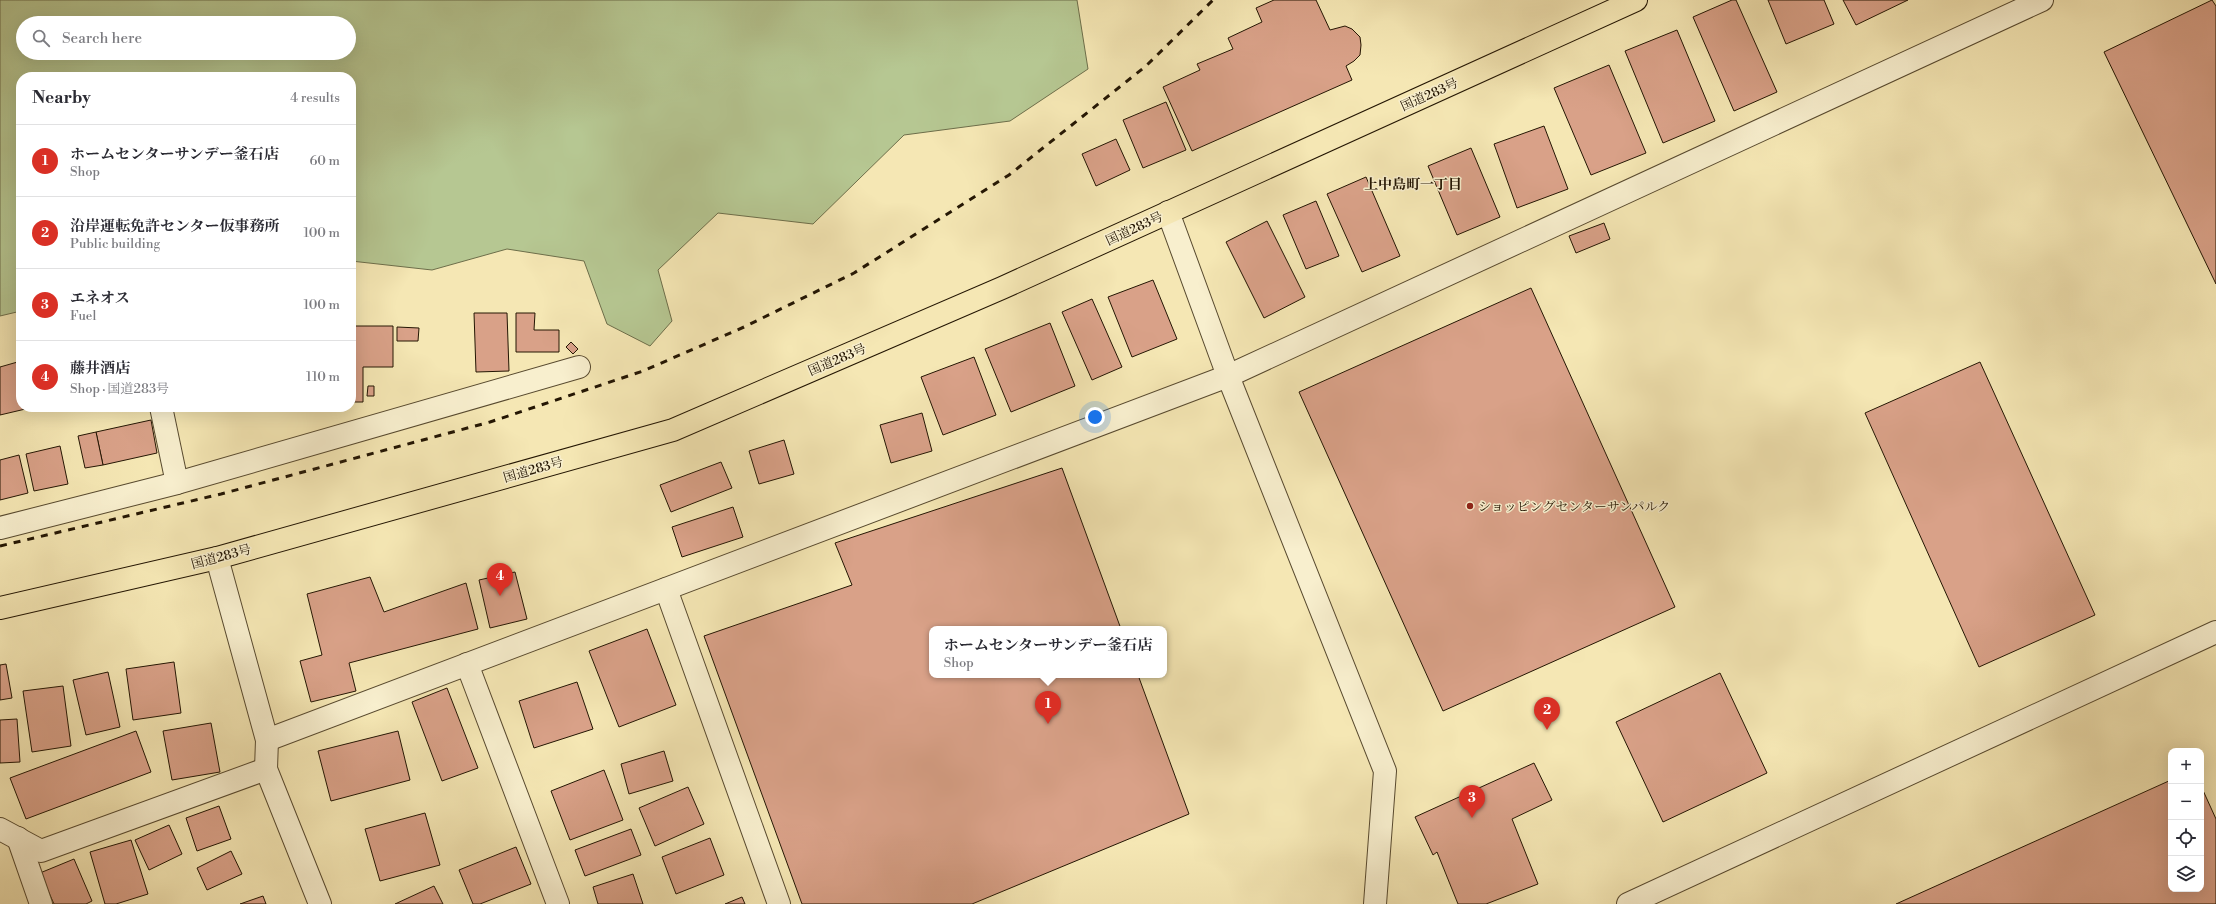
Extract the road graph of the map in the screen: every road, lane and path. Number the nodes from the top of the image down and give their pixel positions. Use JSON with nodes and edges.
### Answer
{"nodes":[{"id":1,"x":1636,"y":0,"type":"edge"},
{"id":2,"x":2042,"y":0,"type":"edge"},
{"id":3,"x":1168,"y":212,"type":"junction"},
{"id":4,"x":579,"y":367,"type":"dead end"},
{"id":5,"x":1228,"y":376,"type":"junction"},
{"id":6,"x":162,"y":412,"type":"edge"},
{"id":7,"x":177,"y":483,"type":"junction"},
{"id":8,"x":0,"y":528,"type":"edge"},
{"id":9,"x":217,"y":558,"type":"junction"},
{"id":10,"x":666,"y":589,"type":"junction"},
{"id":11,"x":0,"y":608,"type":"edge"},
{"id":12,"x":2216,"y":632,"type":"edge"},
{"id":13,"x":467,"y":664,"type":"junction"},
{"id":14,"x":267,"y":740,"type":"junction"},
{"id":15,"x":266,"y":768,"type":"junction"},
{"id":16,"x":9,"y":833,"type":"edge"},
{"id":17,"x":41,"y":904,"type":"edge"},
{"id":18,"x":320,"y":904,"type":"edge"},
{"id":19,"x":558,"y":904,"type":"edge"},
{"id":20,"x":779,"y":904,"type":"edge"},
{"id":21,"x":1375,"y":904,"type":"edge"},
{"id":22,"x":1628,"y":904,"type":"edge"}],
"edges":[{"from":1,"to":3,"type":"highway","name":"国道283号"},
{"from":2,"to":5,"type":"street"},
{"from":3,"to":5,"type":"street"},
{"from":3,"to":9,"type":"highway","name":"国道283号"},
{"from":4,"to":7,"type":"street"},
{"from":5,"to":10,"type":"street"},
{"from":5,"to":21,"type":"street"},
{"from":6,"to":7,"type":"street"},
{"from":7,"to":8,"type":"street"},
{"from":9,"to":11,"type":"highway","name":"国道283号"},
{"from":9,"to":14,"type":"street"},
{"from":10,"to":13,"type":"street"},
{"from":10,"to":20,"type":"street"},
{"from":12,"to":22,"type":"street"},
{"from":13,"to":14,"type":"street"},
{"from":13,"to":19,"type":"street"},
{"from":14,"to":15,"type":"street"},
{"from":15,"to":16,"type":"street"},
{"from":15,"to":18,"type":"street"},
{"from":16,"to":17,"type":"street"}]}
